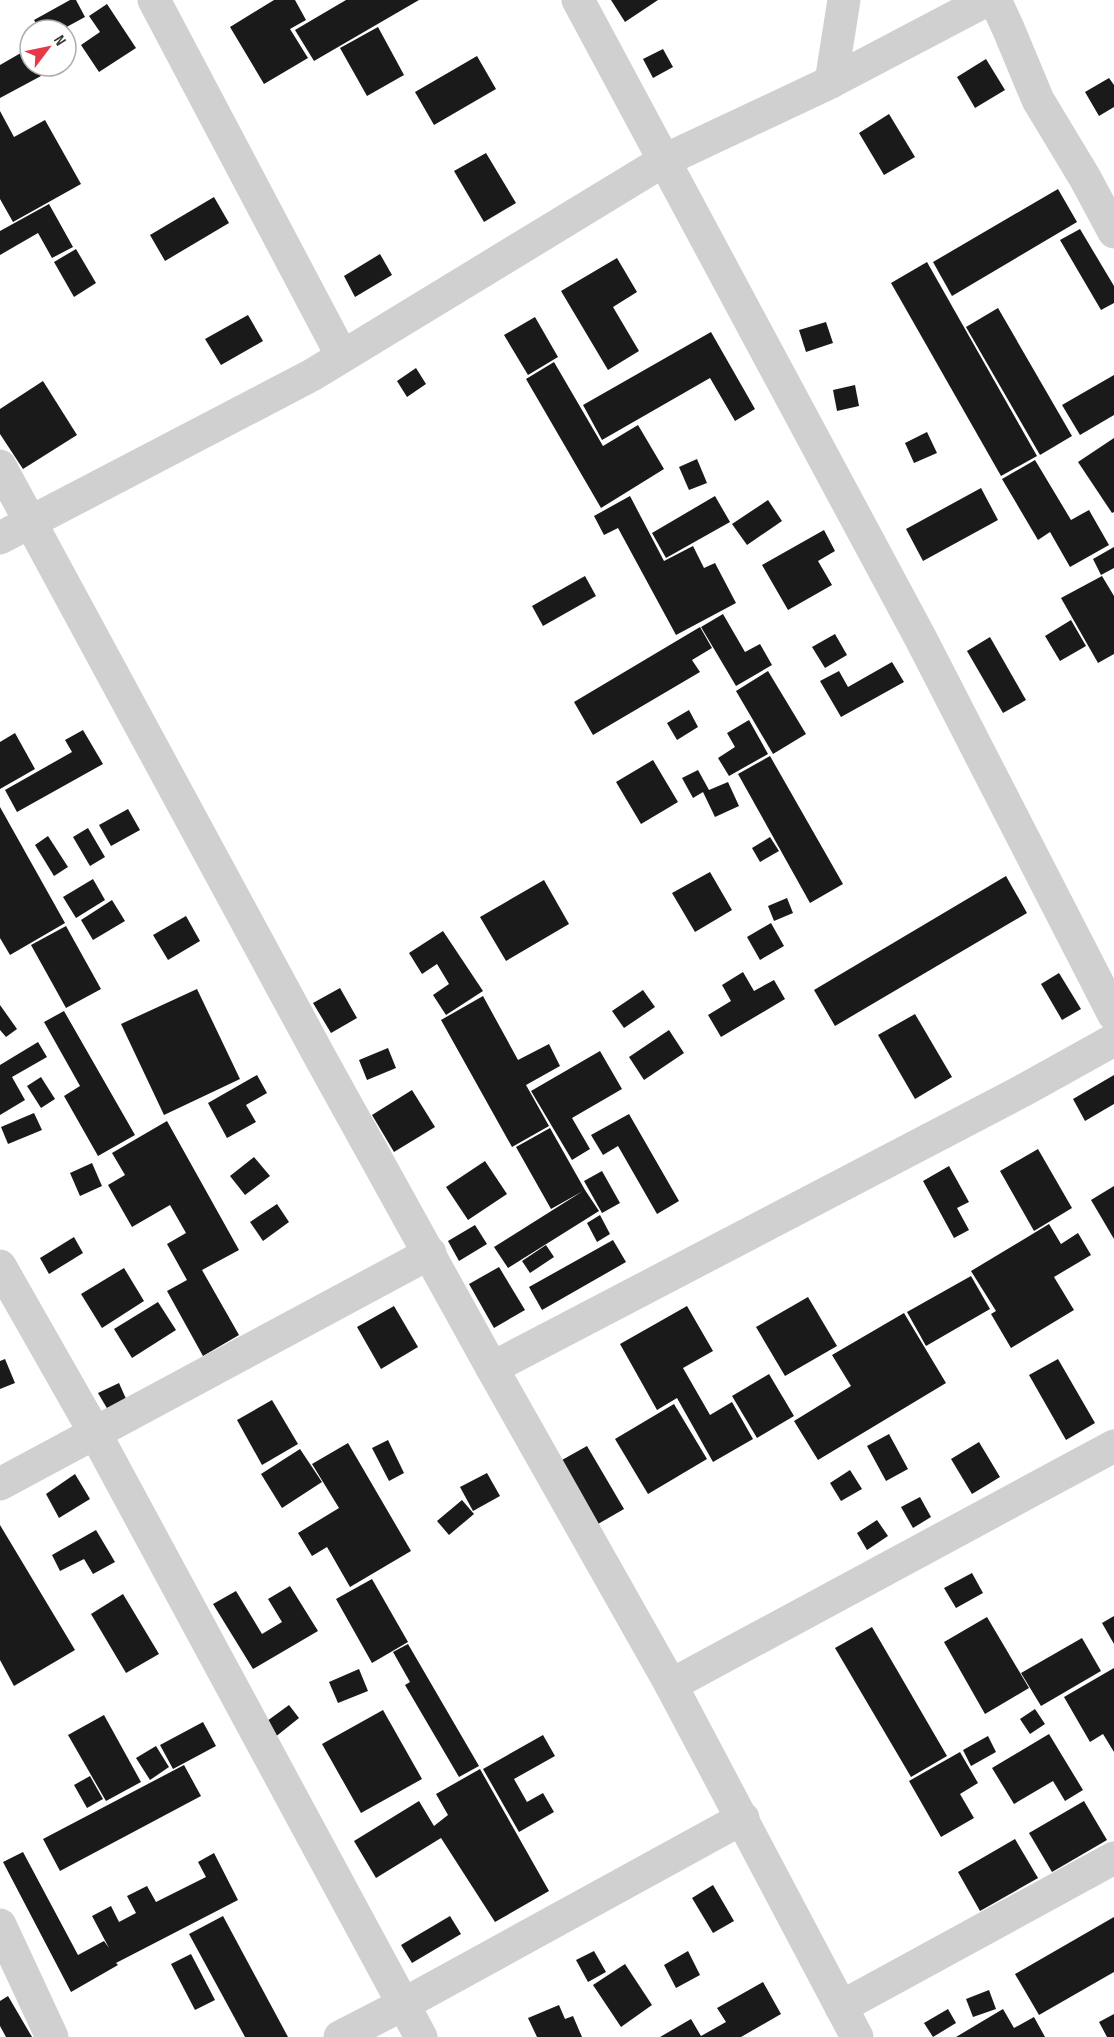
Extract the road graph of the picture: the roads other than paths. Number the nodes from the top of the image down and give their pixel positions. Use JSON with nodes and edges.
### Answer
{"nodes":[{"id":1,"x":154,"y":0,"type":"edge"},
{"id":2,"x":578,"y":0,"type":"edge"},
{"id":3,"x":844,"y":0,"type":"edge"},
{"id":4,"x":987,"y":0,"type":"edge"},
{"id":5,"x":994,"y":0,"type":"edge"},
{"id":6,"x":831,"y":82,"type":"junction"},
{"id":7,"x":665,"y":160,"type":"junction"},
{"id":8,"x":1114,"y":232,"type":"edge"},
{"id":9,"x":342,"y":356,"type":"junction"},
{"id":10,"x":0,"y":466,"type":"edge"},
{"id":11,"x":31,"y":522,"type":"junction"},
{"id":12,"x":0,"y":538,"type":"edge"},
{"id":13,"x":1114,"y":1015,"type":"edge"},
{"id":14,"x":1114,"y":1040,"type":"edge"},
{"id":15,"x":430,"y":1253,"type":"junction"},
{"id":16,"x":0,"y":1266,"type":"edge"},
{"id":17,"x":492,"y":1368,"type":"junction"},
{"id":18,"x":95,"y":1433,"type":"junction"},
{"id":19,"x":1114,"y":1446,"type":"edge"},
{"id":20,"x":0,"y":1484,"type":"edge"},
{"id":21,"x":671,"y":1685,"type":"junction"},
{"id":22,"x":743,"y":1818,"type":"junction"},
{"id":23,"x":1114,"y":1858,"type":"edge"},
{"id":24,"x":0,"y":1924,"type":"edge"},
{"id":25,"x":404,"y":2004,"type":"junction"},
{"id":26,"x":841,"y":2007,"type":"junction"},
{"id":27,"x":52,"y":2037,"type":"edge"},
{"id":28,"x":340,"y":2037,"type":"edge"},
{"id":29,"x":421,"y":2037,"type":"edge"},
{"id":30,"x":857,"y":2037,"type":"edge"}],
"edges":[{"from":1,"to":9,"type":"street"},
{"from":2,"to":7,"type":"street"},
{"from":3,"to":6,"type":"street"},
{"from":4,"to":6,"type":"street"},
{"from":5,"to":8,"type":"street"},
{"from":6,"to":7,"type":"street"},
{"from":7,"to":9,"type":"street"},
{"from":7,"to":13,"type":"street"},
{"from":9,"to":11,"type":"street"},
{"from":10,"to":11,"type":"street"},
{"from":11,"to":12,"type":"street"},
{"from":11,"to":15,"type":"street"},
{"from":14,"to":17,"type":"street"},
{"from":15,"to":17,"type":"street"},
{"from":15,"to":18,"type":"street"},
{"from":16,"to":18,"type":"street"},
{"from":17,"to":21,"type":"street"},
{"from":18,"to":20,"type":"street"},
{"from":18,"to":25,"type":"street"},
{"from":19,"to":21,"type":"street"},
{"from":21,"to":22,"type":"street"},
{"from":22,"to":25,"type":"street"},
{"from":22,"to":26,"type":"street"},
{"from":23,"to":26,"type":"street"},
{"from":24,"to":27,"type":"street"},
{"from":25,"to":28,"type":"street"},
{"from":25,"to":29,"type":"street"},
{"from":26,"to":30,"type":"street"}]}
